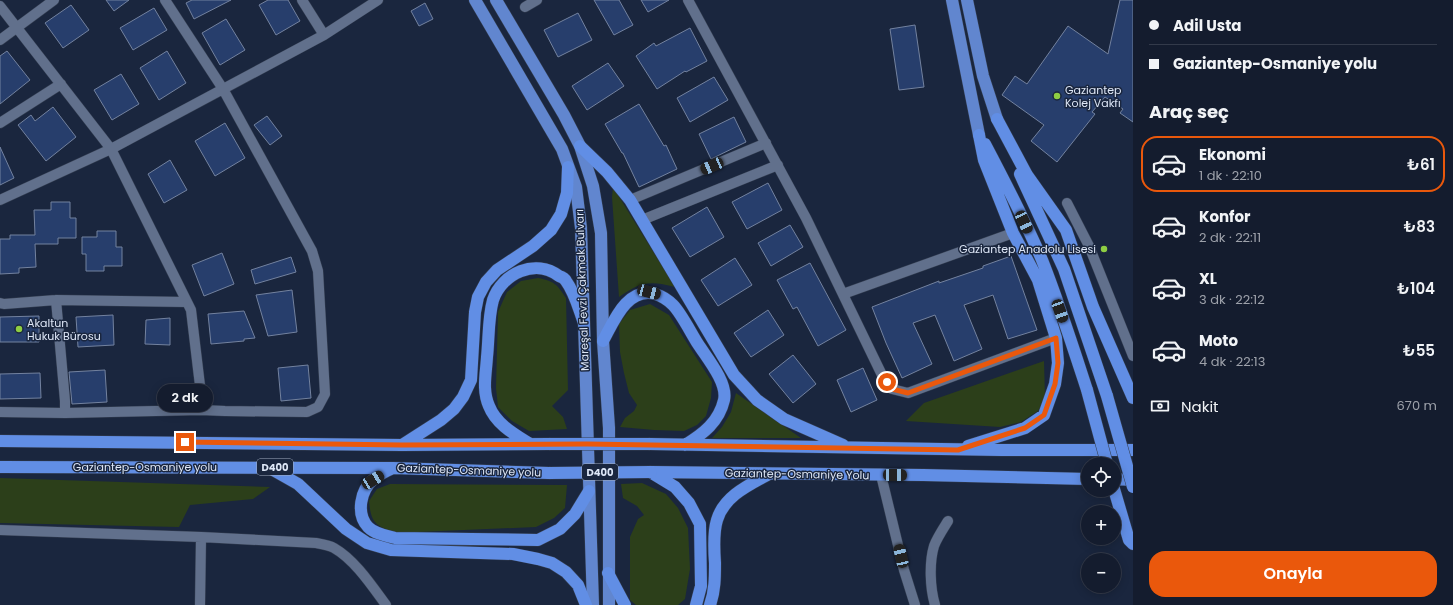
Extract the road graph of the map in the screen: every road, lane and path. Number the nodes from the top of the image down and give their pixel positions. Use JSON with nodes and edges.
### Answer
{"nodes":[{"id":1,"x":54,"y":0,"type":"edge"},
{"id":2,"x":165,"y":0,"type":"edge"},
{"id":3,"x":302,"y":0,"type":"edge"},
{"id":4,"x":378,"y":0,"type":"edge"},
{"id":5,"x":475,"y":0,"type":"edge"},
{"id":6,"x":496,"y":0,"type":"edge"},
{"id":7,"x":537,"y":0,"type":"edge"},
{"id":8,"x":688,"y":0,"type":"edge"},
{"id":9,"x":952,"y":0,"type":"edge"},
{"id":10,"x":967,"y":0,"type":"edge"},
{"id":11,"x":0,"y":6,"type":"edge"},
{"id":12,"x":525,"y":7,"type":"dead end"},
{"id":13,"x":17,"y":27,"type":"junction"},
{"id":14,"x":324,"y":35,"type":"junction"},
{"id":15,"x":0,"y":40,"type":"edge"},
{"id":16,"x":61,"y":84,"type":"junction"},
{"id":17,"x":223,"y":89,"type":"junction"},
{"id":18,"x":997,"y":119,"type":"junction"},
{"id":19,"x":0,"y":124,"type":"edge"},
{"id":20,"x":980,"y":134,"type":"junction"},
{"id":21,"x":766,"y":143,"type":"junction"},
{"id":22,"x":580,"y":146,"type":"junction"},
{"id":23,"x":111,"y":149,"type":"junction"},
{"id":24,"x":778,"y":165,"type":"junction"},
{"id":25,"x":568,"y":167,"type":"junction"},
{"id":26,"x":0,"y":200,"type":"edge"},
{"id":27,"x":630,"y":200,"type":"junction"},
{"id":28,"x":1067,"y":203,"type":"dead end"},
{"id":29,"x":642,"y":220,"type":"junction"},
{"id":30,"x":1013,"y":233,"type":"junction"},
{"id":31,"x":843,"y":294,"type":"junction"},
{"id":32,"x":56,"y":300,"type":"junction"},
{"id":33,"x":0,"y":302,"type":"edge"},
{"id":34,"x":186,"y":302,"type":"junction"},
{"id":35,"x":584,"y":324,"type":"junction"},
{"id":36,"x":1056,"y":338,"type":"junction"},
{"id":37,"x":603,"y":341,"type":"junction"},
{"id":38,"x":1133,"y":356,"type":"edge"},
{"id":39,"x":1133,"y":398,"type":"edge"},
{"id":40,"x":201,"y":410,"type":"junction"},
{"id":41,"x":0,"y":412,"type":"edge"},
{"id":42,"x":65,"y":413,"type":"junction"},
{"id":43,"x":0,"y":441,"type":"edge"},
{"id":44,"x":530,"y":444,"type":"junction"},
{"id":45,"x":402,"y":445,"type":"junction"},
{"id":46,"x":685,"y":445,"type":"junction"},
{"id":47,"x":850,"y":448,"type":"junction"},
{"id":48,"x":958,"y":450,"type":"junction"},
{"id":49,"x":1133,"y":450,"type":"edge"},
{"id":50,"x":1105,"y":457,"type":"edge"},
{"id":51,"x":0,"y":467,"type":"edge"},
{"id":52,"x":267,"y":467,"type":"junction"},
{"id":53,"x":393,"y":468,"type":"junction"},
{"id":54,"x":651,"y":472,"type":"junction"},
{"id":55,"x":770,"y":474,"type":"junction"},
{"id":56,"x":881,"y":475,"type":"junction"},
{"id":57,"x":1081,"y":479,"type":"edge"},
{"id":58,"x":1121,"y":479,"type":"edge"},
{"id":59,"x":1133,"y":480,"type":"edge"},
{"id":60,"x":1133,"y":488,"type":"edge"},
{"id":61,"x":589,"y":492,"type":"junction"},
{"id":62,"x":1116,"y":497,"type":"edge"},
{"id":63,"x":948,"y":521,"type":"dead end"},
{"id":64,"x":0,"y":530,"type":"edge"},
{"id":65,"x":201,"y":537,"type":"junction"},
{"id":66,"x":1133,"y":544,"type":"edge"},
{"id":67,"x":608,"y":573,"type":"junction"},
{"id":68,"x":200,"y":605,"type":"edge"},
{"id":69,"x":386,"y":605,"type":"edge"},
{"id":70,"x":586,"y":605,"type":"edge"},
{"id":71,"x":593,"y":605,"type":"edge"},
{"id":72,"x":609,"y":605,"type":"edge"},
{"id":73,"x":625,"y":605,"type":"edge"},
{"id":74,"x":696,"y":605,"type":"edge"},
{"id":75,"x":710,"y":605,"type":"edge"},
{"id":76,"x":915,"y":605,"type":"edge"},
{"id":77,"x":935,"y":605,"type":"edge"}],
"edges":[{"from":1,"to":13,"type":"street"},
{"from":2,"to":17,"type":"street"},
{"from":3,"to":14,"type":"street"},
{"from":4,"to":14,"type":"street"},
{"from":5,"to":25,"type":"main road","name":"Mareşal Fevzi Çakmak Bulvarı"},
{"from":6,"to":22,"type":"main road","name":"Mareşal Fevzi Çakmak Bulvarı"},
{"from":7,"to":12,"type":"street"},
{"from":8,"to":21,"type":"street"},
{"from":9,"to":20,"type":"main road"},
{"from":10,"to":18,"type":"main road"},
{"from":11,"to":13,"type":"street"},
{"from":13,"to":15,"type":"street"},
{"from":13,"to":16,"type":"street"},
{"from":14,"to":17,"type":"street"},
{"from":16,"to":19,"type":"street"},
{"from":16,"to":23,"type":"street"},
{"from":17,"to":23,"type":"street"},
{"from":17,"to":40,"type":"street"},
{"from":18,"to":39,"type":"highway"},
{"from":18,"to":60,"type":"highway","bridge":true},
{"from":20,"to":30,"type":"highway"},
{"from":20,"to":50,"type":"highway","bridge":true},
{"from":21,"to":24,"type":"street"},
{"from":21,"to":27,"type":"street"},
{"from":22,"to":27,"type":"highway"},
{"from":22,"to":37,"type":"main road","name":"Mareşal Fevzi Çakmak Bulvarı"},
{"from":23,"to":26,"type":"street"},
{"from":23,"to":34,"type":"street"},
{"from":24,"to":29,"type":"street"},
{"from":24,"to":31,"type":"street"},
{"from":25,"to":35,"type":"main road","name":"Mareşal Fevzi Çakmak Bulvarı"},
{"from":25,"to":45,"type":"highway"},
{"from":27,"to":29,"type":"highway"},
{"from":28,"to":38,"type":"street"},
{"from":29,"to":47,"type":"highway"},
{"from":30,"to":31,"type":"street"},
{"from":30,"to":36,"type":"highway"},
{"from":31,"to":36,"type":"street"},
{"from":32,"to":33,"type":"street"},
{"from":32,"to":34,"type":"street"},
{"from":32,"to":42,"type":"street"},
{"from":34,"to":40,"type":"street"},
{"from":35,"to":44,"type":"highway"},
{"from":35,"to":61,"type":"main road","name":"Mareşal Fevzi Çakmak Bulvarı"},
{"from":36,"to":48,"type":"highway"},
{"from":37,"to":46,"type":"highway"},
{"from":37,"to":67,"type":"main road","name":"Mareşal Fevzi Çakmak Bulvarı"},
{"from":40,"to":42,"type":"street"},
{"from":41,"to":42,"type":"street"},
{"from":43,"to":45,"type":"highway","name":"Gaziantep-Osmaniye yolu","number":"D400"},
{"from":44,"to":45,"type":"highway","name":"Gaziantep-Osmaniye yolu","number":"D400"},
{"from":44,"to":46,"type":"highway","name":"Gaziantep-Osmaniye yolu","number":"D400","bridge":true},
{"from":46,"to":47,"type":"highway"},
{"from":47,"to":48,"type":"highway"},
{"from":48,"to":49,"type":"highway"},
{"from":51,"to":52,"type":"highway","name":"Gaziantep-Osmaniye yolu","number":"D400"},
{"from":52,"to":53,"type":"highway","name":"Gaziantep-Osmaniye yolu","number":"D400"},
{"from":52,"to":70,"type":"highway"},
{"from":53,"to":54,"type":"highway","name":"Gaziantep-Osmaniye yolu","number":"D400","bridge":true},
{"from":53,"to":61,"type":"highway"},
{"from":54,"to":55,"type":"highway","name":"Gaziantep-Osmaniye Yolu"},
{"from":54,"to":74,"type":"highway"},
{"from":55,"to":56,"type":"highway","name":"Gaziantep-Osmaniye Yolu"},
{"from":55,"to":75,"type":"highway"},
{"from":56,"to":57,"type":"highway","name":"Gaziantep-Osmaniye Yolu"},
{"from":56,"to":76,"type":"street"},
{"from":58,"to":59,"type":"highway"},
{"from":61,"to":71,"type":"main road","name":"Mareşal Fevzi Çakmak Bulvarı"},
{"from":62,"to":66,"type":"highway"},
{"from":63,"to":77,"type":"street"},
{"from":64,"to":65,"type":"street"},
{"from":65,"to":68,"type":"street"},
{"from":65,"to":69,"type":"street"},
{"from":67,"to":72,"type":"main road","name":"Mareşal Fevzi Çakmak Bulvarı"},
{"from":67,"to":73,"type":"highway"}]}
